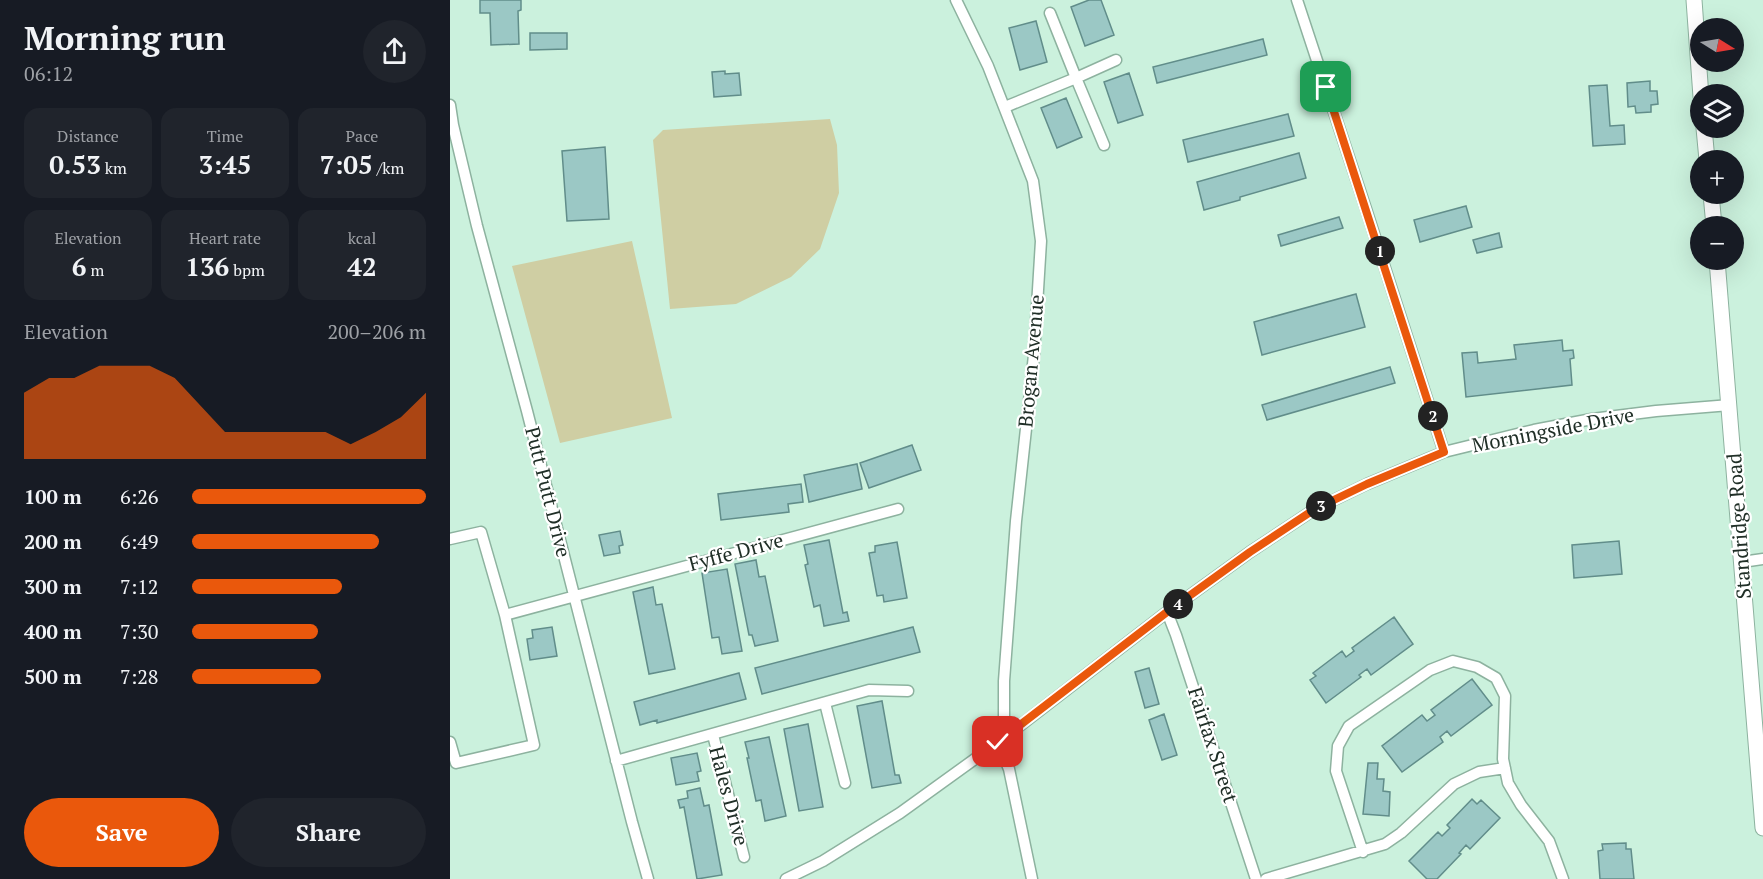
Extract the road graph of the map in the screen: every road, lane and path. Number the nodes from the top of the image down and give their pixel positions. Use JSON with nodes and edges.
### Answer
{"nodes":[{"id":1,"x":956,"y":0,"type":"edge"},
{"id":2,"x":1297,"y":0,"type":"edge"},
{"id":3,"x":1694,"y":0,"type":"edge"},
{"id":4,"x":1050,"y":13,"type":"dead end"},
{"id":5,"x":1116,"y":60,"type":"dead end"},
{"id":6,"x":1076,"y":78,"type":"junction"},
{"id":7,"x":1700,"y":84,"type":"edge"},
{"id":8,"x":450,"y":105,"type":"edge"},
{"id":9,"x":1005,"y":107,"type":"junction"},
{"id":10,"x":1104,"y":145,"type":"dead end"},
{"id":11,"x":1718,"y":270,"type":"edge"},
{"id":12,"x":1730,"y":405,"type":"junction"},
{"id":13,"x":1444,"y":452,"type":"junction"},
{"id":14,"x":898,"y":509,"type":"dead end"},
{"id":15,"x":450,"y":539,"type":"edge"},
{"id":16,"x":1763,"y":559,"type":"edge"},
{"id":17,"x":1742,"y":562,"type":"junction"},
{"id":18,"x":575,"y":597,"type":"junction"},
{"id":19,"x":1167,"y":612,"type":"junction"},
{"id":20,"x":505,"y":615,"type":"junction"},
{"id":21,"x":908,"y":691,"type":"dead end"},
{"id":22,"x":825,"y":703,"type":"junction"},
{"id":23,"x":1758,"y":710,"type":"edge"},
{"id":24,"x":713,"y":735,"type":"junction"},
{"id":25,"x":1001,"y":740,"type":"junction"},
{"id":26,"x":450,"y":742,"type":"edge"},
{"id":27,"x":616,"y":761,"type":"junction"},
{"id":28,"x":1505,"y":768,"type":"junction"},
{"id":29,"x":845,"y":783,"type":"dead end"},
{"id":30,"x":1763,"y":828,"type":"edge"},
{"id":31,"x":1363,"y":852,"type":"junction"},
{"id":32,"x":744,"y":857,"type":"dead end"},
{"id":33,"x":648,"y":879,"type":"edge"},
{"id":34,"x":786,"y":879,"type":"edge"},
{"id":35,"x":1032,"y":879,"type":"edge"},
{"id":36,"x":1256,"y":879,"type":"edge"},
{"id":37,"x":1266,"y":879,"type":"edge"},
{"id":38,"x":1563,"y":879,"type":"edge"}],
"edges":[{"from":1,"to":9,"type":"street","name":"Brogan Avenue"},
{"from":2,"to":13,"type":"street"},
{"from":3,"to":7,"type":"street"},
{"from":4,"to":6,"type":"street"},
{"from":5,"to":6,"type":"street"},
{"from":6,"to":9,"type":"street"},
{"from":6,"to":10,"type":"street"},
{"from":8,"to":18,"type":"street","name":"Putt Putt Drive"},
{"from":9,"to":25,"type":"street","name":"Brogan Avenue"},
{"from":11,"to":12,"type":"street","name":"Standridge Road"},
{"from":12,"to":13,"type":"street","name":"Morningside Drive"},
{"from":12,"to":17,"type":"street","name":"Standridge Road"},
{"from":13,"to":19,"type":"street","name":"Morningside Drive"},
{"from":14,"to":18,"type":"street","name":"Fyffe Drive"},
{"from":15,"to":20,"type":"street"},
{"from":16,"to":17,"type":"street"},
{"from":17,"to":23,"type":"street","name":"Standridge Road"},
{"from":18,"to":20,"type":"street","name":"Fyffe Drive"},
{"from":18,"to":27,"type":"street","name":"Putt Putt Drive"},
{"from":19,"to":25,"type":"street","name":"Morningside Drive"},
{"from":19,"to":36,"type":"street","name":"Fairfax Street"},
{"from":20,"to":26,"type":"street"},
{"from":21,"to":22,"type":"street","name":"Hales Drive"},
{"from":22,"to":24,"type":"street","name":"Hales Drive"},
{"from":22,"to":29,"type":"street"},
{"from":23,"to":30,"type":"street","name":"Standridge Road"},
{"from":24,"to":27,"type":"street","name":"Hales Drive"},
{"from":24,"to":32,"type":"street","name":"Hales Drive"},
{"from":25,"to":34,"type":"street","name":"Morningside Drive"},
{"from":25,"to":35,"type":"street","name":"Brogan Avenue"},
{"from":27,"to":33,"type":"street","name":"Putt Putt Drive"},
{"from":28,"to":31,"type":"street"},
{"from":28,"to":31,"type":"street"},
{"from":28,"to":38,"type":"street"},
{"from":31,"to":37,"type":"street"}]}
